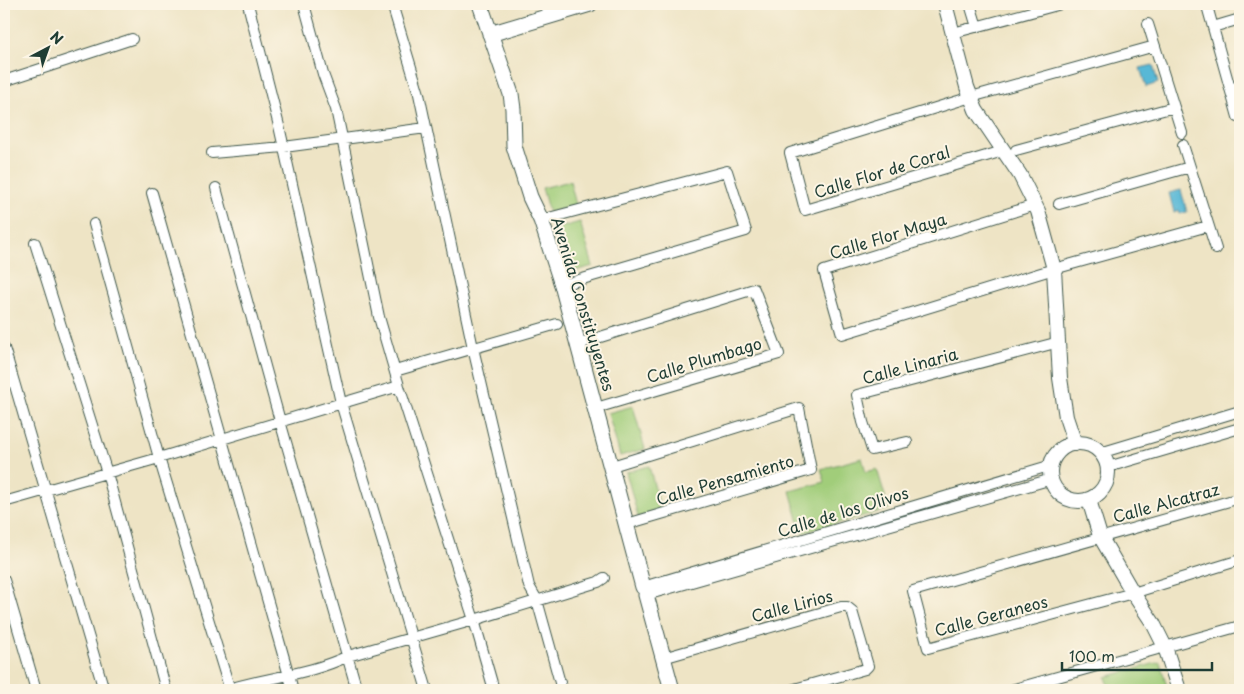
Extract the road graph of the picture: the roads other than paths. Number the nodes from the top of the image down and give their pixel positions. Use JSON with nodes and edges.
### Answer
{"nodes":[{"id":1,"x":248,"y":4,"type":"edge"},
{"id":2,"x":304,"y":4,"type":"edge"},
{"id":3,"x":392,"y":4,"type":"edge"},
{"id":4,"x":480,"y":4,"type":"edge"},
{"id":5,"x":590,"y":4,"type":"edge"},
{"id":6,"x":945,"y":4,"type":"edge"},
{"id":7,"x":970,"y":4,"type":"edge"},
{"id":8,"x":1061,"y":4,"type":"edge"},
{"id":9,"x":1207,"y":6,"type":"dead end"},
{"id":10,"x":1036,"y":7,"type":"edge"},
{"id":11,"x":1240,"y":19,"type":"edge"},
{"id":12,"x":1148,"y":24,"type":"dead end"},
{"id":13,"x":977,"y":27,"type":"junction"},
{"id":14,"x":1213,"y":27,"type":"junction"},
{"id":15,"x":490,"y":34,"type":"junction"},
{"id":16,"x":953,"y":34,"type":"junction"},
{"id":17,"x":132,"y":39,"type":"dead end"},
{"id":18,"x":1155,"y":46,"type":"junction"},
{"id":19,"x":4,"y":81,"type":"edge"},
{"id":20,"x":1235,"y":87,"type":"edge"},
{"id":21,"x":969,"y":92,"type":"junction"},
{"id":22,"x":1174,"y":107,"type":"junction"},
{"id":23,"x":1238,"y":117,"type":"dead end"},
{"id":24,"x":426,"y":128,"type":"junction"},
{"id":25,"x":1182,"y":133,"type":"dead end"},
{"id":26,"x":343,"y":139,"type":"junction"},
{"id":27,"x":1183,"y":145,"type":"dead end"},
{"id":28,"x":284,"y":147,"type":"junction"},
{"id":29,"x":1010,"y":150,"type":"junction"},
{"id":30,"x":212,"y":153,"type":"dead end"},
{"id":31,"x":1190,"y":166,"type":"junction"},
{"id":32,"x":216,"y":188,"type":"dead end"},
{"id":33,"x":152,"y":193,"type":"dead end"},
{"id":34,"x":1059,"y":204,"type":"dead end"},
{"id":35,"x":1035,"y":206,"type":"junction"},
{"id":36,"x":541,"y":220,"type":"junction"},
{"id":37,"x":94,"y":224,"type":"dead end"},
{"id":38,"x":1208,"y":226,"type":"junction"},
{"id":39,"x":35,"y":243,"type":"dead end"},
{"id":40,"x":1216,"y":249,"type":"dead end"},
{"id":41,"x":1054,"y":269,"type":"junction"},
{"id":42,"x":562,"y":285,"type":"junction"},
{"id":43,"x":557,"y":324,"type":"dead end"},
{"id":44,"x":1059,"y":342,"type":"junction"},
{"id":45,"x":578,"y":344,"type":"junction"},
{"id":46,"x":4,"y":348,"type":"edge"},
{"id":47,"x":473,"y":348,"type":"junction"},
{"id":48,"x":395,"y":371,"type":"junction"},
{"id":49,"x":399,"y":386,"type":"junction"},
{"id":50,"x":340,"y":403,"type":"junction"},
{"id":51,"x":596,"y":408,"type":"junction"},
{"id":52,"x":1240,"y":411,"type":"edge"},
{"id":53,"x":280,"y":421,"type":"junction"},
{"id":54,"x":1240,"y":428,"type":"edge"},
{"id":55,"x":220,"y":438,"type":"junction"},
{"id":56,"x":907,"y":442,"type":"dead end"},
{"id":57,"x":1075,"y":444,"type":"junction"},
{"id":58,"x":1100,"y":453,"type":"junction"},
{"id":59,"x":159,"y":458,"type":"junction"},
{"id":60,"x":612,"y":466,"type":"junction"},
{"id":61,"x":1108,"y":468,"type":"junction"},
{"id":62,"x":1052,"y":472,"type":"junction"},
{"id":63,"x":107,"y":473,"type":"junction"},
{"id":64,"x":45,"y":490,"type":"junction"},
{"id":65,"x":1240,"y":498,"type":"edge"},
{"id":66,"x":1089,"y":500,"type":"junction"},
{"id":67,"x":4,"y":502,"type":"edge"},
{"id":68,"x":627,"y":524,"type":"junction"},
{"id":69,"x":1100,"y":536,"type":"junction"},
{"id":70,"x":1240,"y":560,"type":"edge"},
{"id":71,"x":604,"y":578,"type":"dead end"},
{"id":72,"x":4,"y":580,"type":"edge"},
{"id":73,"x":644,"y":591,"type":"junction"},
{"id":74,"x":1133,"y":594,"type":"junction"},
{"id":75,"x":537,"y":600,"type":"junction"},
{"id":76,"x":474,"y":620,"type":"junction"},
{"id":77,"x":1240,"y":626,"type":"edge"},
{"id":78,"x":411,"y":638,"type":"junction"},
{"id":79,"x":1165,"y":647,"type":"junction"},
{"id":80,"x":348,"y":656,"type":"junction"},
{"id":81,"x":664,"y":658,"type":"junction"},
{"id":82,"x":289,"y":676,"type":"junction"},
{"id":83,"x":36,"y":690,"type":"edge"},
{"id":84,"x":104,"y":690,"type":"edge"},
{"id":85,"x":166,"y":690,"type":"edge"},
{"id":86,"x":228,"y":690,"type":"edge"},
{"id":87,"x":293,"y":690,"type":"edge"},
{"id":88,"x":358,"y":690,"type":"edge"},
{"id":89,"x":427,"y":690,"type":"edge"},
{"id":90,"x":494,"y":690,"type":"edge"},
{"id":91,"x":562,"y":690,"type":"edge"},
{"id":92,"x":672,"y":690,"type":"edge"},
{"id":93,"x":791,"y":690,"type":"edge"},
{"id":94,"x":1011,"y":690,"type":"edge"},
{"id":95,"x":1179,"y":690,"type":"edge"}],
"edges":[{"from":1,"to":28,"type":"street"},
{"from":2,"to":26,"type":"street"},
{"from":3,"to":24,"type":"street"},
{"from":4,"to":15,"type":"main road","name":"Avenida Constituyentes"},
{"from":5,"to":15,"type":"main road"},
{"from":6,"to":16,"type":"street"},
{"from":7,"to":13,"type":"street"},
{"from":8,"to":10,"type":"street"},
{"from":9,"to":14,"type":"street"},
{"from":10,"to":13,"type":"street"},
{"from":11,"to":14,"type":"street"},
{"from":12,"to":18,"type":"street"},
{"from":13,"to":16,"type":"street"},
{"from":14,"to":20,"type":"street"},
{"from":15,"to":36,"type":"main road","name":"Avenida Constituyentes"},
{"from":16,"to":21,"type":"street"},
{"from":17,"to":19,"type":"street"},
{"from":18,"to":21,"type":"street"},
{"from":18,"to":22,"type":"street"},
{"from":20,"to":23,"type":"street"},
{"from":21,"to":29,"type":"street"},
{"from":21,"to":29,"type":"street","name":"Calle Flor de Coral"},
{"from":22,"to":25,"type":"street"},
{"from":22,"to":29,"type":"street"},
{"from":24,"to":26,"type":"street"},
{"from":24,"to":47,"type":"street"},
{"from":26,"to":28,"type":"street"},
{"from":26,"to":48,"type":"street"},
{"from":27,"to":31,"type":"street"},
{"from":28,"to":30,"type":"street"},
{"from":28,"to":50,"type":"street"},
{"from":29,"to":35,"type":"street"},
{"from":31,"to":34,"type":"street"},
{"from":31,"to":38,"type":"street"},
{"from":32,"to":53,"type":"street"},
{"from":33,"to":55,"type":"street"},
{"from":35,"to":41,"type":"street"},
{"from":35,"to":41,"type":"street","name":"Calle Flor Maya"},
{"from":36,"to":42,"type":"main road","name":"Avenida Constituyentes"},
{"from":36,"to":42,"type":"street"},
{"from":37,"to":59,"type":"street"},
{"from":38,"to":40,"type":"street"},
{"from":38,"to":41,"type":"street"},
{"from":39,"to":63,"type":"street"},
{"from":41,"to":44,"type":"street"},
{"from":42,"to":45,"type":"main road","name":"Avenida Constituyentes"},
{"from":43,"to":47,"type":"street"},
{"from":44,"to":56,"type":"street","name":"Calle Linaria"},
{"from":44,"to":57,"type":"street"},
{"from":45,"to":51,"type":"main road","name":"Avenida Constituyentes"},
{"from":45,"to":51,"type":"street","name":"Calle Plumbago"},
{"from":46,"to":64,"type":"street"},
{"from":47,"to":48,"type":"street"},
{"from":47,"to":75,"type":"street"},
{"from":48,"to":49,"type":"street"},
{"from":49,"to":50,"type":"street"},
{"from":49,"to":76,"type":"street"},
{"from":50,"to":53,"type":"street"},
{"from":50,"to":78,"type":"street"},
{"from":51,"to":60,"type":"main road","name":"Avenida Constituyentes"},
{"from":52,"to":58,"type":"street"},
{"from":53,"to":55,"type":"street"},
{"from":53,"to":80,"type":"street"},
{"from":54,"to":61,"type":"street"},
{"from":55,"to":59,"type":"street"},
{"from":55,"to":82,"type":"street"},
{"from":57,"to":58,"type":"street"},
{"from":57,"to":62,"type":"street"},
{"from":58,"to":61,"type":"street"},
{"from":59,"to":63,"type":"street"},
{"from":59,"to":86,"type":"street"},
{"from":60,"to":68,"type":"main road","name":"Avenida Constituyentes"},
{"from":60,"to":68,"type":"street","name":"Calle Pensamiento"},
{"from":61,"to":66,"type":"street"},
{"from":62,"to":66,"type":"street"},
{"from":62,"to":73,"type":"street","name":"Calle de los Olivos"},
{"from":63,"to":64,"type":"street"},
{"from":63,"to":85,"type":"street"},
{"from":64,"to":67,"type":"street"},
{"from":64,"to":84,"type":"street"},
{"from":65,"to":69,"type":"street","name":"Calle Alcatraz"},
{"from":66,"to":69,"type":"street"},
{"from":68,"to":73,"type":"main road","name":"Avenida Constituyentes"},
{"from":69,"to":74,"type":"street"},
{"from":69,"to":74,"type":"street","name":"Calle Geraneos"},
{"from":70,"to":74,"type":"street"},
{"from":71,"to":75,"type":"street"},
{"from":72,"to":83,"type":"street"},
{"from":73,"to":81,"type":"main road","name":"Avenida Constituyentes"},
{"from":74,"to":79,"type":"street"},
{"from":75,"to":76,"type":"street"},
{"from":75,"to":91,"type":"street"},
{"from":76,"to":78,"type":"street"},
{"from":76,"to":90,"type":"street"},
{"from":77,"to":79,"type":"street"},
{"from":78,"to":80,"type":"street"},
{"from":78,"to":89,"type":"street"},
{"from":79,"to":94,"type":"street"},
{"from":79,"to":95,"type":"street"},
{"from":80,"to":82,"type":"street"},
{"from":80,"to":88,"type":"street"},
{"from":81,"to":92,"type":"main road","name":"Avenida Constituyentes"},
{"from":81,"to":93,"type":"street","name":"Calle Lirios"},
{"from":82,"to":86,"type":"street"},
{"from":82,"to":87,"type":"street"}]}
